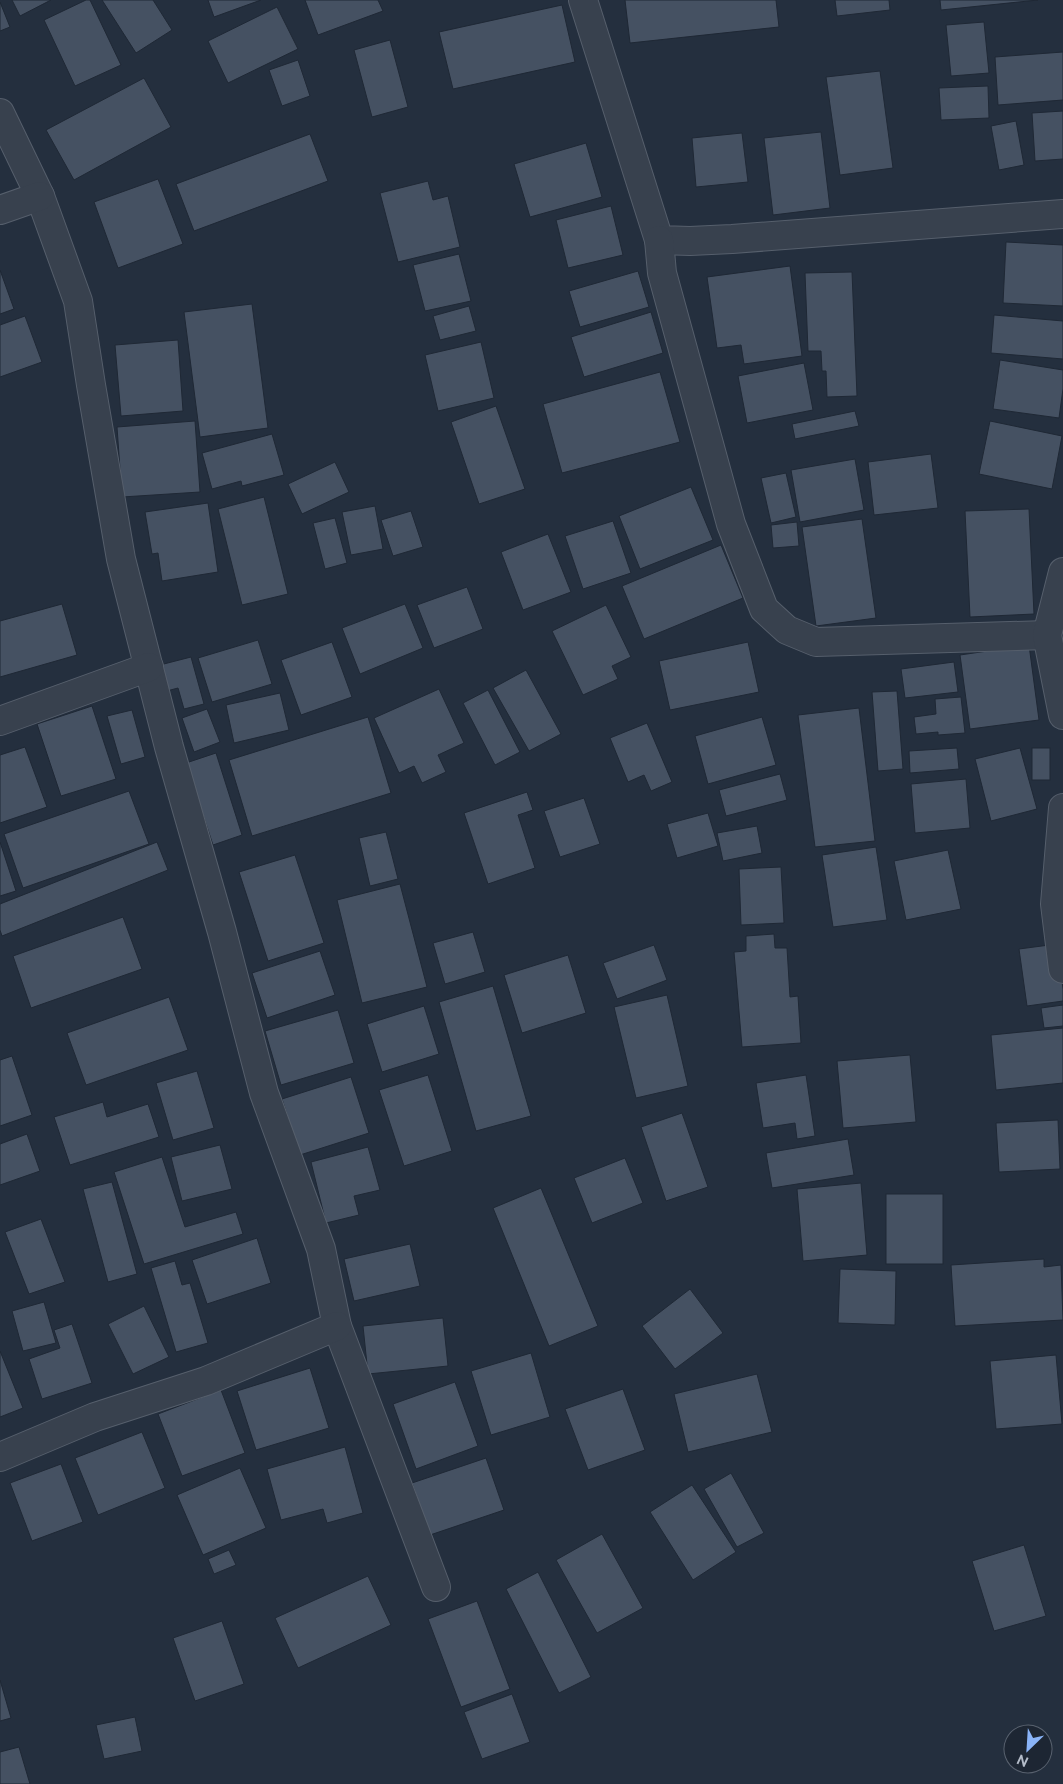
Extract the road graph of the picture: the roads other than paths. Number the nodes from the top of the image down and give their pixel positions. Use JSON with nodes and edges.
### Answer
{"nodes":[{"id":1,"x":583,"y":0,"type":"edge"},
{"id":2,"x":0,"y":113,"type":"edge"},
{"id":3,"x":40,"y":196,"type":"junction"},
{"id":4,"x":0,"y":210,"type":"edge"},
{"id":5,"x":1063,"y":214,"type":"edge"},
{"id":6,"x":659,"y":240,"type":"junction"},
{"id":7,"x":1063,"y":572,"type":"edge"},
{"id":8,"x":1047,"y":635,"type":"junction"},
{"id":9,"x":148,"y":667,"type":"junction"},
{"id":10,"x":1063,"y":715,"type":"edge"},
{"id":11,"x":0,"y":721,"type":"edge"},
{"id":12,"x":1063,"y":808,"type":"edge"},
{"id":13,"x":1063,"y":969,"type":"edge"},
{"id":14,"x":337,"y":1326,"type":"junction"},
{"id":15,"x":0,"y":1457,"type":"edge"},
{"id":16,"x":436,"y":1587,"type":"dead end"}],
"edges":[{"from":1,"to":6,"type":"street"},
{"from":2,"to":3,"type":"street"},
{"from":3,"to":4,"type":"street"},
{"from":3,"to":9,"type":"street"},
{"from":5,"to":6,"type":"street"},
{"from":6,"to":8,"type":"street"},
{"from":7,"to":8,"type":"street"},
{"from":8,"to":10,"type":"street"},
{"from":9,"to":11,"type":"street"},
{"from":9,"to":14,"type":"street"},
{"from":12,"to":13,"type":"street"},
{"from":14,"to":15,"type":"street"},
{"from":14,"to":16,"type":"street"}]}
